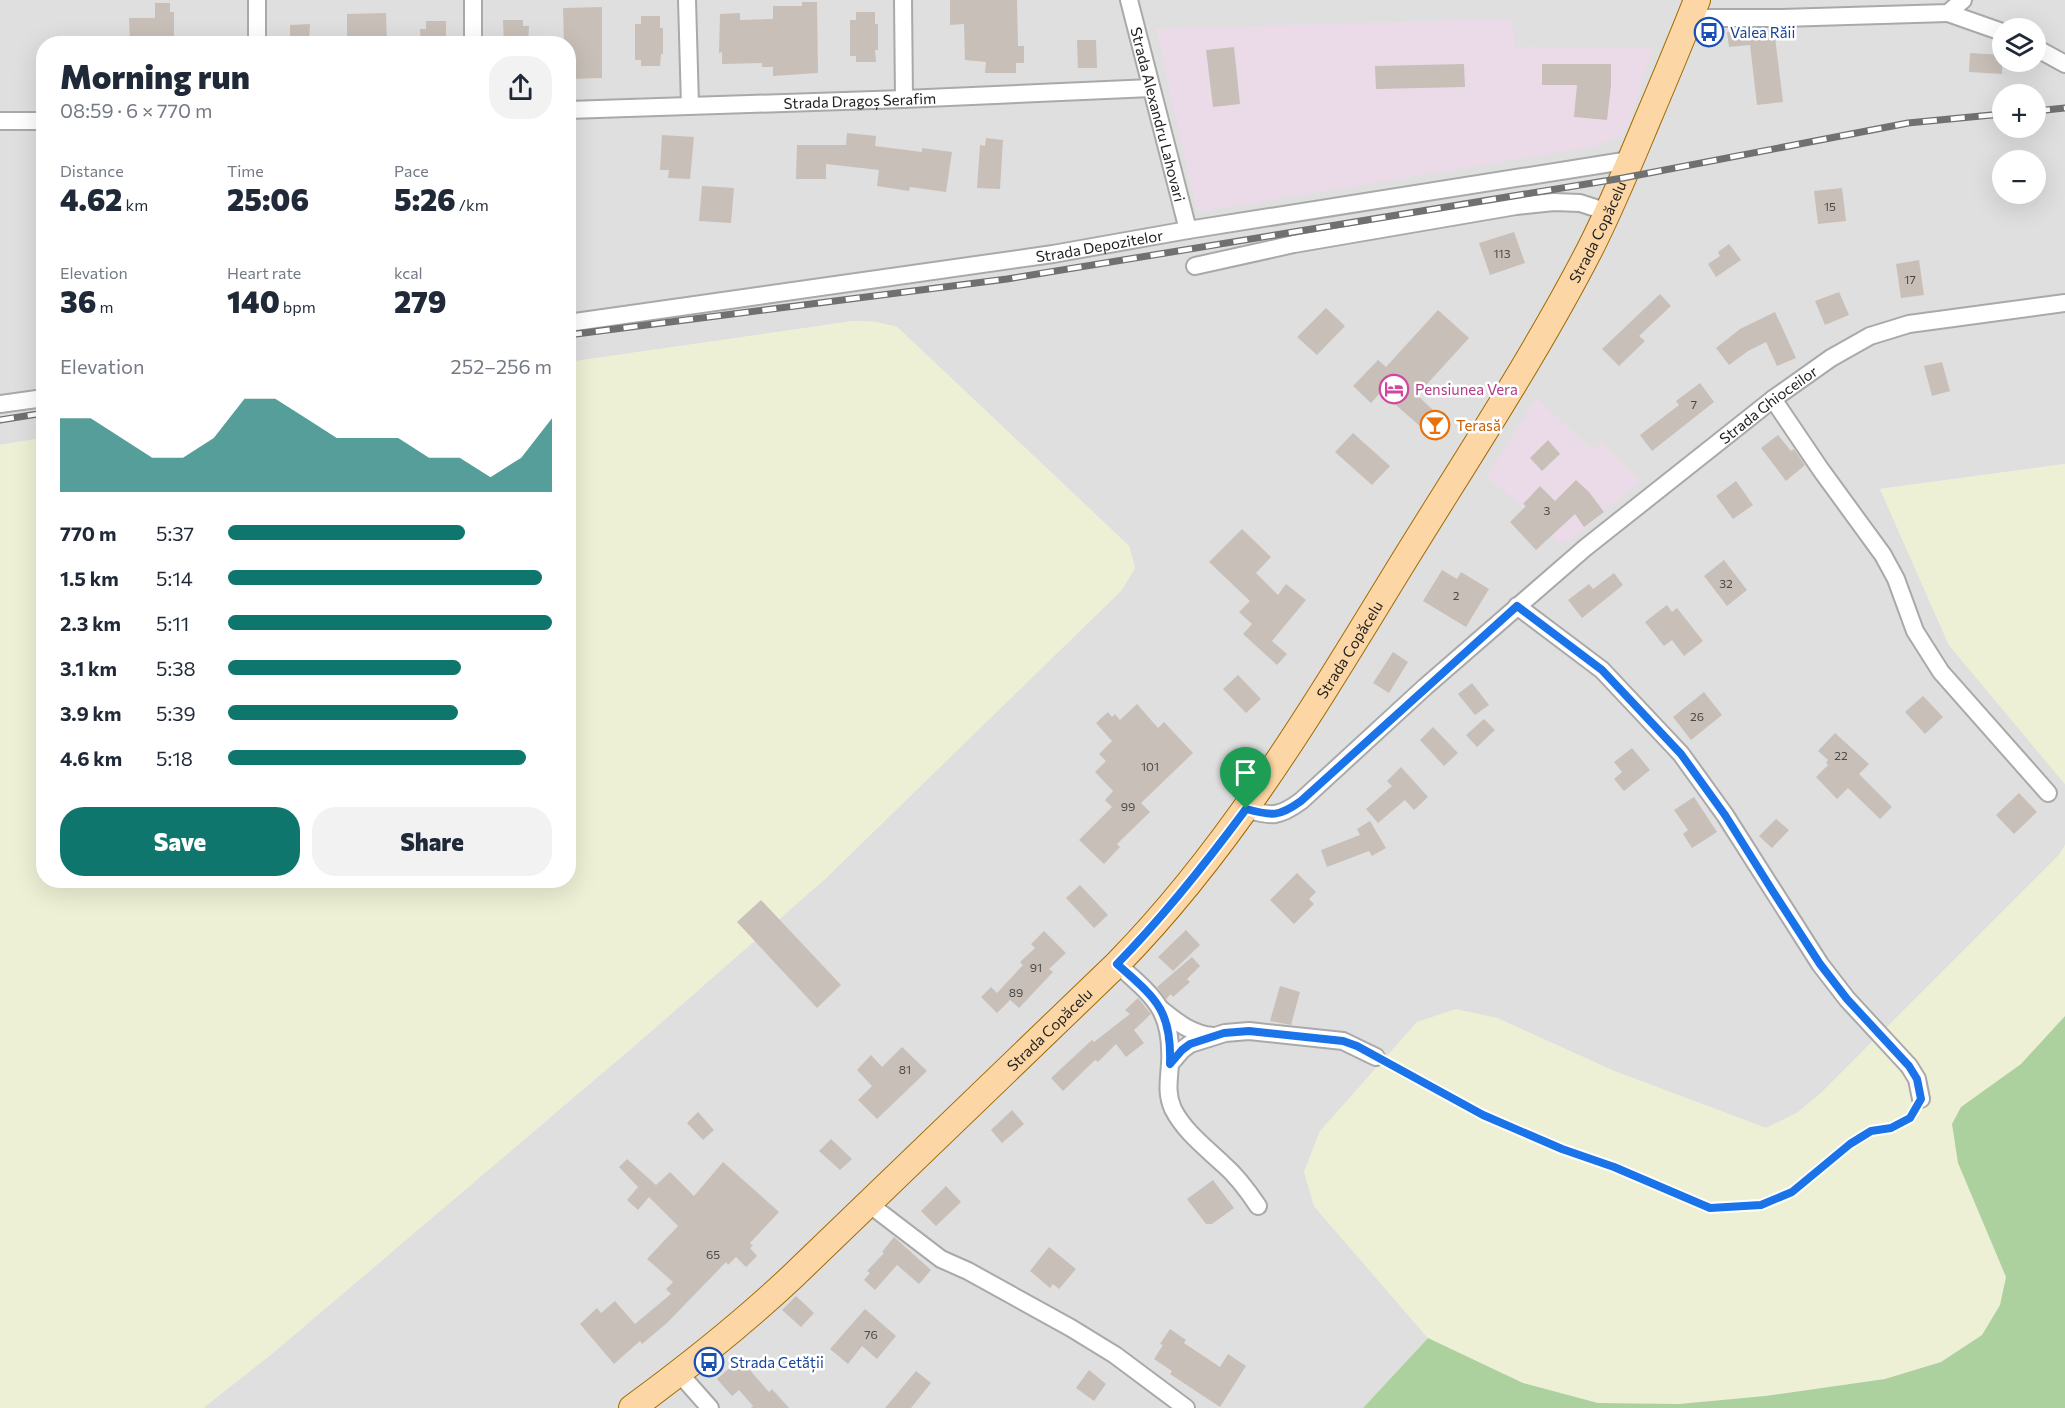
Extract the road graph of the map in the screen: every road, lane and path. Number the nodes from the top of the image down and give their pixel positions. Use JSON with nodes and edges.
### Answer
{"nodes":[{"id":1,"x":257,"y":0,"type":"edge"},
{"id":2,"x":473,"y":0,"type":"edge"},
{"id":3,"x":687,"y":0,"type":"edge"},
{"id":4,"x":903,"y":0,"type":"edge"},
{"id":5,"x":1129,"y":0,"type":"edge"},
{"id":6,"x":1963,"y":0,"type":"edge"},
{"id":7,"x":1693,"y":9,"type":"edge"},
{"id":8,"x":1948,"y":14,"type":"junction"},
{"id":9,"x":1992,"y":29,"type":"edge"},
{"id":10,"x":257,"y":36,"type":"edge"},
{"id":11,"x":473,"y":36,"type":"edge"},
{"id":12,"x":2046,"y":54,"type":"edge"},
{"id":13,"x":2065,"y":64,"type":"edge"},
{"id":14,"x":1151,"y":88,"type":"junction"},
{"id":15,"x":904,"y":99,"type":"junction"},
{"id":16,"x":690,"y":105,"type":"junction"},
{"id":17,"x":576,"y":110,"type":"edge"},
{"id":18,"x":0,"y":121,"type":"edge"},
{"id":19,"x":36,"y":121,"type":"edge"},
{"id":20,"x":1630,"y":160,"type":"junction"},
{"id":21,"x":1608,"y":212,"type":"junction"},
{"id":22,"x":1188,"y":230,"type":"junction"},
{"id":23,"x":1195,"y":266,"type":"dead end"},
{"id":24,"x":2065,"y":303,"type":"edge"},
{"id":25,"x":576,"y":322,"type":"edge"},
{"id":26,"x":36,"y":399,"type":"edge"},
{"id":27,"x":1773,"y":399,"type":"junction"},
{"id":28,"x":0,"y":404,"type":"edge"},
{"id":29,"x":1517,"y":606,"type":"junction"},
{"id":30,"x":2048,"y":793,"type":"dead end"},
{"id":31,"x":1246,"y":809,"type":"junction"},
{"id":32,"x":1117,"y":964,"type":"junction"},
{"id":33,"x":1162,"y":1010,"type":"junction"},
{"id":34,"x":1214,"y":1036,"type":"junction"},
{"id":35,"x":1376,"y":1057,"type":"joint"},
{"id":36,"x":1170,"y":1064,"type":"junction"},
{"id":37,"x":1921,"y":1099,"type":"joint"},
{"id":38,"x":868,"y":1203,"type":"junction"},
{"id":39,"x":1258,"y":1206,"type":"dead end"},
{"id":40,"x":679,"y":1373,"type":"junction"},
{"id":41,"x":632,"y":1408,"type":"edge"},
{"id":42,"x":710,"y":1408,"type":"edge"},
{"id":43,"x":1186,"y":1408,"type":"edge"}],
"edges":[{"from":1,"to":10,"type":"street"},
{"from":2,"to":11,"type":"street"},
{"from":3,"to":16,"type":"street"},
{"from":4,"to":15,"type":"street"},
{"from":5,"to":14,"type":"street","name":"Strada Alexandru Lahovari"},
{"from":6,"to":8,"type":"street"},
{"from":7,"to":8,"type":"street"},
{"from":7,"to":20,"type":"main road","name":"Strada Copăcelu"},
{"from":8,"to":9,"type":"street"},
{"from":12,"to":13,"type":"street"},
{"from":14,"to":15,"type":"street","name":"Strada Dragoș Serafim"},
{"from":14,"to":22,"type":"street","name":"Strada Alexandru Lahovari"},
{"from":15,"to":16,"type":"street","name":"Strada Dragoș Serafim"},
{"from":16,"to":17,"type":"street","name":"Strada Dragoș Serafim"},
{"from":18,"to":19,"type":"street"},
{"from":20,"to":21,"type":"main road","name":"Strada Copăcelu"},
{"from":20,"to":22,"type":"street","name":"Strada Depozitelor"},
{"from":21,"to":23,"type":"street"},
{"from":21,"to":31,"type":"main road","name":"Strada Copăcelu"},
{"from":22,"to":25,"type":"street","name":"Strada Depozitelor"},
{"from":24,"to":27,"type":"street","name":"Strada Ghioceilor"},
{"from":26,"to":28,"type":"street"},
{"from":27,"to":29,"type":"street","name":"Strada Ghioceilor"},
{"from":27,"to":30,"type":"street"},
{"from":29,"to":31,"type":"street","name":"Strada Ghioceilor"},
{"from":29,"to":37,"type":"street"},
{"from":31,"to":32,"type":"main road","name":"Strada Copăcelu"},
{"from":32,"to":33,"type":"street"},
{"from":32,"to":38,"type":"main road","name":"Strada Copăcelu"},
{"from":33,"to":34,"type":"street"},
{"from":33,"to":36,"type":"street"},
{"from":34,"to":35,"type":"street"},
{"from":34,"to":36,"type":"street"},
{"from":35,"to":37,"type":"path"},
{"from":36,"to":39,"type":"street"},
{"from":38,"to":40,"type":"main road","name":"Strada Copăcelu"},
{"from":38,"to":43,"type":"street"},
{"from":40,"to":41,"type":"main road","name":"Strada Copăcelu"},
{"from":40,"to":42,"type":"street"}]}
